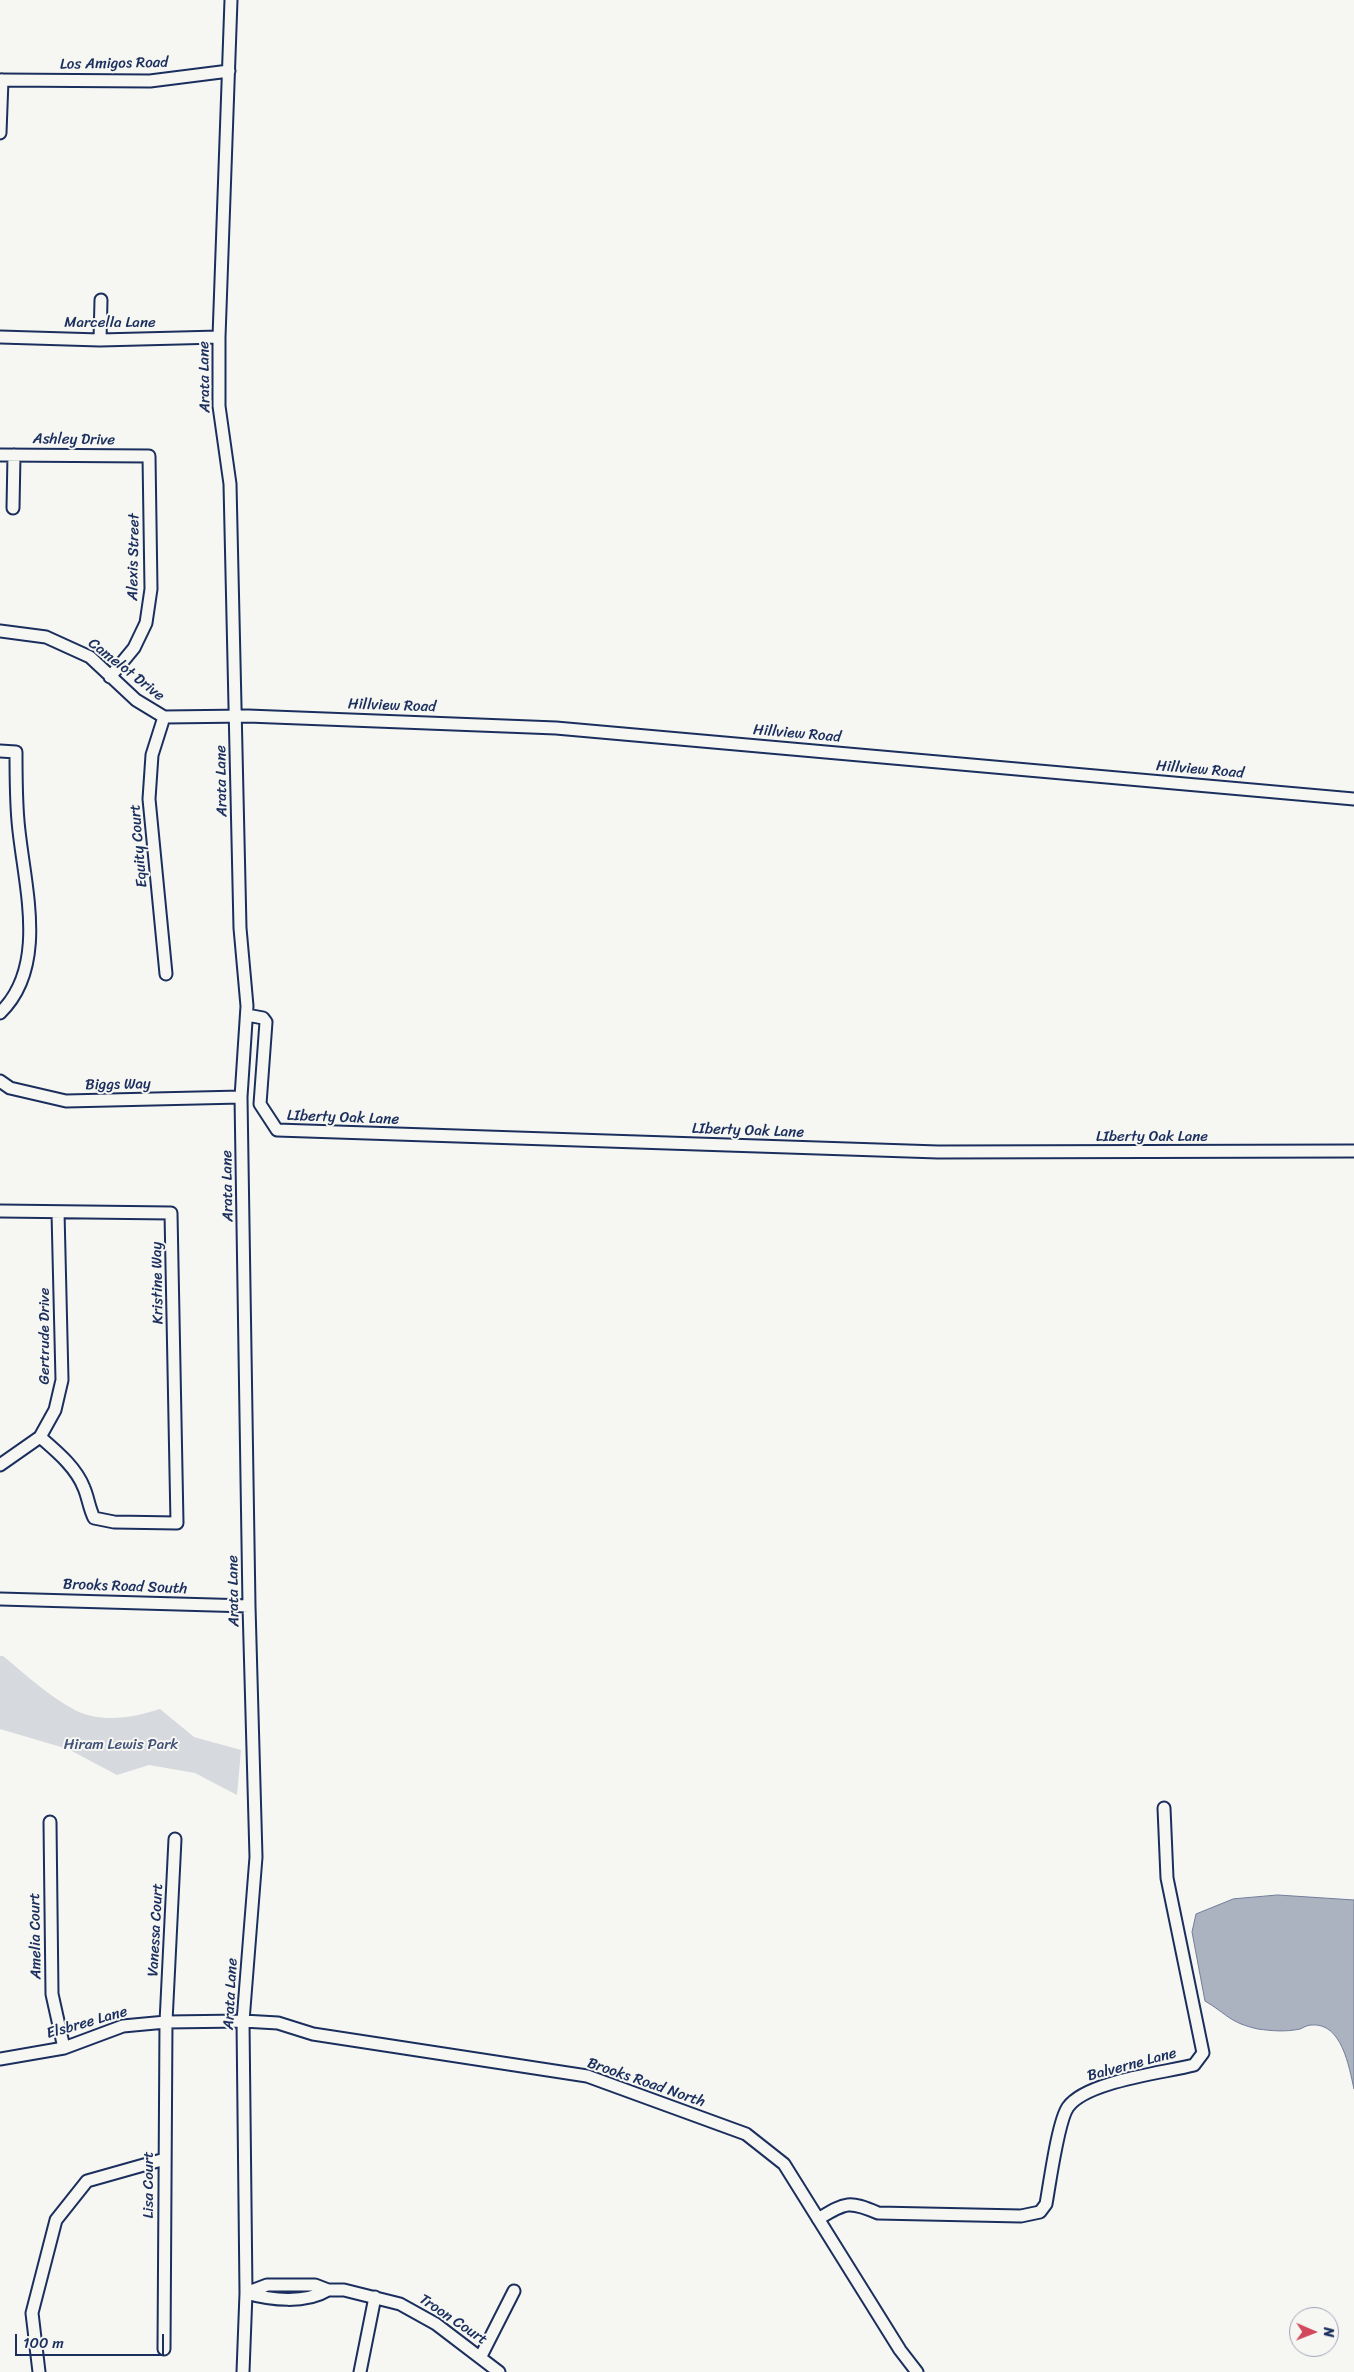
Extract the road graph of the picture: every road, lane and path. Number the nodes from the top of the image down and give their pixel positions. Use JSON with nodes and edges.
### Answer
{"nodes":[{"id":1,"x":231,"y":0,"type":"edge"},
{"id":2,"x":229,"y":71,"type":"junction"},
{"id":3,"x":1,"y":80,"type":"edge"},
{"id":4,"x":0,"y":133,"type":"edge"},
{"id":5,"x":101,"y":300,"type":"dead end"},
{"id":6,"x":0,"y":337,"type":"edge"},
{"id":7,"x":219,"y":337,"type":"junction"},
{"id":8,"x":100,"y":340,"type":"junction"},
{"id":9,"x":0,"y":454,"type":"edge"},
{"id":10,"x":14,"y":455,"type":"junction"},
{"id":11,"x":148,"y":456,"type":"joint"},
{"id":12,"x":12,"y":508,"type":"dead end"},
{"id":13,"x":0,"y":631,"type":"edge"},
{"id":14,"x":110,"y":677,"type":"junction"},
{"id":15,"x":236,"y":716,"type":"junction"},
{"id":16,"x":164,"y":717,"type":"junction"},
{"id":17,"x":0,"y":751,"type":"edge"},
{"id":18,"x":1354,"y":798,"type":"edge"},
{"id":19,"x":166,"y":974,"type":"dead end"},
{"id":20,"x":0,"y":1013,"type":"edge"},
{"id":21,"x":247,"y":1015,"type":"junction"},
{"id":22,"x":0,"y":1080,"type":"edge"},
{"id":23,"x":242,"y":1097,"type":"junction"},
{"id":24,"x":1354,"y":1151,"type":"edge"},
{"id":25,"x":0,"y":1211,"type":"edge"},
{"id":26,"x":58,"y":1212,"type":"junction"},
{"id":27,"x":40,"y":1437,"type":"junction"},
{"id":28,"x":0,"y":1465,"type":"edge"},
{"id":29,"x":0,"y":1599,"type":"edge"},
{"id":30,"x":249,"y":1606,"type":"junction"},
{"id":31,"x":1164,"y":1808,"type":"dead end"},
{"id":32,"x":50,"y":1822,"type":"dead end"},
{"id":33,"x":175,"y":1839,"type":"dead end"},
{"id":34,"x":243,"y":2020,"type":"junction"},
{"id":35,"x":166,"y":2022,"type":"junction"},
{"id":36,"x":64,"y":2048,"type":"junction"},
{"id":37,"x":0,"y":2059,"type":"edge"},
{"id":38,"x":164,"y":2159,"type":"junction"},
{"id":39,"x":818,"y":2219,"type":"junction"},
{"id":40,"x":514,"y":2291,"type":"dead end"},
{"id":41,"x":246,"y":2293,"type":"junction"},
{"id":42,"x":375,"y":2297,"type":"junction"},
{"id":43,"x":164,"y":2349,"type":"dead end"},
{"id":44,"x":481,"y":2356,"type":"junction"},
{"id":45,"x":38,"y":2372,"type":"edge"},
{"id":46,"x":243,"y":2372,"type":"edge"},
{"id":47,"x":360,"y":2372,"type":"edge"},
{"id":48,"x":499,"y":2372,"type":"edge"},
{"id":49,"x":917,"y":2372,"type":"edge"}],
"edges":[{"from":1,"to":2,"type":"street","name":"Arata Lane"},
{"from":2,"to":3,"type":"street","name":"Los Amigos Road"},
{"from":2,"to":7,"type":"street","name":"Arata Lane"},
{"from":3,"to":4,"type":"street"},
{"from":5,"to":8,"type":"street"},
{"from":6,"to":8,"type":"street","name":"Marcella Lane"},
{"from":7,"to":8,"type":"street","name":"Marcella Lane"},
{"from":7,"to":15,"type":"street","name":"Arata Lane"},
{"from":9,"to":10,"type":"street","name":"Ashley Drive"},
{"from":10,"to":11,"type":"street","name":"Ashley Drive"},
{"from":10,"to":12,"type":"street"},
{"from":11,"to":14,"type":"street","name":"Alexis Street"},
{"from":13,"to":14,"type":"street","name":"Camelot Drive"},
{"from":14,"to":16,"type":"street","name":"Camelot Drive"},
{"from":15,"to":16,"type":"street","name":"Camelot Drive"},
{"from":15,"to":18,"type":"street","name":"Hillview Road"},
{"from":15,"to":21,"type":"street","name":"Arata Lane"},
{"from":16,"to":19,"type":"street","name":"Equity Court"},
{"from":17,"to":20,"type":"street"},
{"from":21,"to":23,"type":"street","name":"Arata Lane"},
{"from":21,"to":24,"type":"street","name":"LIberty Oak Lane"},
{"from":22,"to":23,"type":"street","name":"Biggs Way"},
{"from":23,"to":30,"type":"street","name":"Arata Lane"},
{"from":25,"to":26,"type":"street","name":"Kristine Way"},
{"from":26,"to":27,"type":"street","name":"Gertrude Drive"},
{"from":26,"to":27,"type":"street","name":"Kristine Way"},
{"from":27,"to":28,"type":"street","name":"Gertrude Drive"},
{"from":29,"to":30,"type":"street","name":"Brooks Road South"},
{"from":30,"to":34,"type":"street","name":"Arata Lane"},
{"from":31,"to":39,"type":"street","name":"Balverne Lane"},
{"from":32,"to":36,"type":"street","name":"Amelia Court"},
{"from":33,"to":35,"type":"street","name":"Vanessa Court"},
{"from":34,"to":35,"type":"street","name":"Elsbree Lane"},
{"from":34,"to":39,"type":"street","name":"Brooks Road North"},
{"from":34,"to":41,"type":"street","name":"Arata Lane"},
{"from":35,"to":36,"type":"street","name":"Elsbree Lane"},
{"from":35,"to":38,"type":"street","name":"Lisa Court"},
{"from":36,"to":37,"type":"street","name":"Elsbree Lane"},
{"from":38,"to":43,"type":"street","name":"Lisa Court"},
{"from":38,"to":45,"type":"street"},
{"from":39,"to":49,"type":"street","name":"Brooks Road North"},
{"from":40,"to":44,"type":"street"},
{"from":41,"to":42,"type":"street","name":"Troon Court"},
{"from":41,"to":46,"type":"street","name":"Arata Lane"},
{"from":42,"to":44,"type":"street","name":"Troon Court"},
{"from":42,"to":47,"type":"street"},
{"from":44,"to":48,"type":"street","name":"Troon Court"}]}
